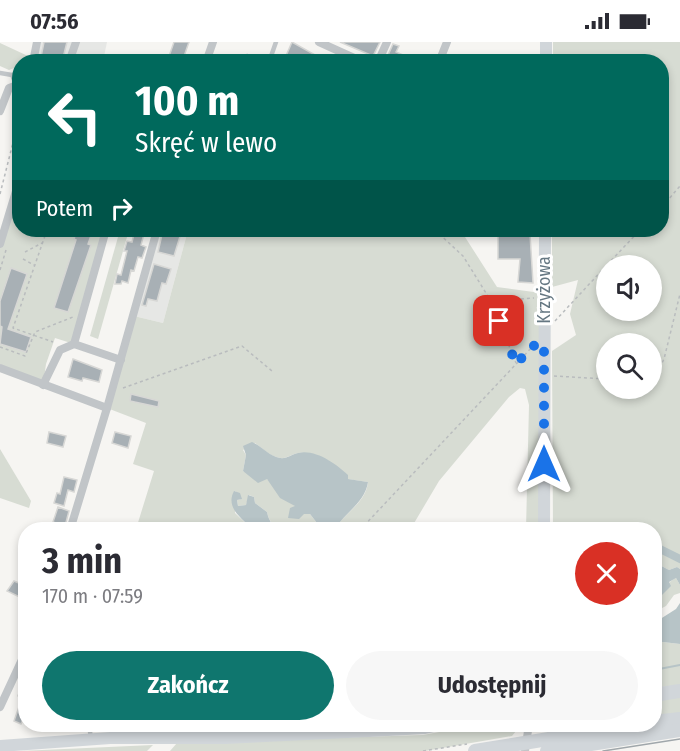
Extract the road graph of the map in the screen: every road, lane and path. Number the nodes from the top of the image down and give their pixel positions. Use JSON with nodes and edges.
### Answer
{"nodes":[{"id":1,"x":319,"y":42,"type":"edge"},
{"id":2,"x":345,"y":54,"type":"edge"},
{"id":3,"x":12,"y":87,"type":"edge"},
{"id":4,"x":0,"y":111,"type":"edge"},
{"id":5,"x":12,"y":147,"type":"edge"},
{"id":6,"x":680,"y":186,"type":"edge"},
{"id":7,"x":0,"y":194,"type":"edge"},
{"id":8,"x":669,"y":199,"type":"edge"},
{"id":9,"x":12,"y":204,"type":"edge"},
{"id":10,"x":45,"y":237,"type":"edge"},
{"id":11,"x":104,"y":237,"type":"edge"},
{"id":12,"x":155,"y":237,"type":"edge"},
{"id":13,"x":443,"y":237,"type":"edge"},
{"id":14,"x":545,"y":237,"type":"edge"},
{"id":15,"x":633,"y":237,"type":"edge"},
{"id":16,"x":43,"y":243,"type":"junction"},
{"id":17,"x":0,"y":244,"type":"edge"},
{"id":18,"x":25,"y":252,"type":"dead end"},
{"id":19,"x":616,"y":255,"type":"edge"},
{"id":20,"x":23,"y":259,"type":"dead end"},
{"id":21,"x":35,"y":266,"type":"junction"},
{"id":22,"x":596,"y":278,"type":"edge"},
{"id":23,"x":680,"y":294,"type":"edge"},
{"id":24,"x":544,"y":296,"type":"junction"},
{"id":25,"x":490,"y":301,"type":"junction"},
{"id":26,"x":79,"y":314,"type":"dead end"},
{"id":27,"x":33,"y":335,"type":"junction"},
{"id":28,"x":544,"y":338,"type":"junction"},
{"id":29,"x":53,"y":342,"type":"dead end"},
{"id":30,"x":74,"y":344,"type":"junction"},
{"id":31,"x":0,"y":347,"type":"edge"},
{"id":32,"x":121,"y":360,"type":"junction"},
{"id":33,"x":662,"y":363,"type":"edge"},
{"id":34,"x":516,"y":364,"type":"junction"},
{"id":35,"x":0,"y":368,"type":"edge"},
{"id":36,"x":272,"y":371,"type":"dead end"},
{"id":37,"x":544,"y":376,"type":"junction"},
{"id":38,"x":596,"y":379,"type":"edge"},
{"id":39,"x":43,"y":385,"type":"junction"},
{"id":40,"x":113,"y":392,"type":"junction"},
{"id":41,"x":107,"y":408,"type":"junction"},
{"id":42,"x":72,"y":522,"type":"edge"},
{"id":43,"x":368,"y":522,"type":"edge"},
{"id":44,"x":544,"y":522,"type":"edge"},
{"id":45,"x":18,"y":668,"type":"edge"},
{"id":46,"x":680,"y":691,"type":"edge"},
{"id":47,"x":662,"y":693,"type":"edge"},
{"id":48,"x":0,"y":707,"type":"edge"},
{"id":49,"x":680,"y":719,"type":"edge"},
{"id":50,"x":662,"y":721,"type":"edge"},
{"id":51,"x":680,"y":730,"type":"edge"},
{"id":52,"x":90,"y":732,"type":"edge"},
{"id":53,"x":344,"y":732,"type":"edge"},
{"id":54,"x":528,"y":732,"type":"edge"},
{"id":55,"x":608,"y":732,"type":"edge"},
{"id":56,"x":91,"y":740,"type":"junction"},
{"id":57,"x":0,"y":746,"type":"edge"},
{"id":58,"x":552,"y":746,"type":"edge"},
{"id":59,"x":479,"y":748,"type":"edge"},
{"id":60,"x":423,"y":751,"type":"edge"},
{"id":61,"x":525,"y":751,"type":"edge"}],
"edges":[{"from":1,"to":2,"type":"street"},
{"from":3,"to":4,"type":"street"},
{"from":5,"to":7,"type":"path"},
{"from":6,"to":8,"type":"path"},
{"from":9,"to":17,"type":"street"},
{"from":10,"to":16,"type":"path"},
{"from":11,"to":30,"type":"street"},
{"from":12,"to":32,"type":"street"},
{"from":13,"to":25,"type":"path"},
{"from":14,"to":24,"type":"street","name":"Krzyżowa"},
{"from":15,"to":19,"type":"path"},
{"from":16,"to":18,"type":"path"},
{"from":16,"to":21,"type":"path"},
{"from":20,"to":21,"type":"path"},
{"from":21,"to":27,"type":"path"},
{"from":22,"to":28,"type":"path"},
{"from":23,"to":33,"type":"path"},
{"from":24,"to":25,"type":"path"},
{"from":24,"to":28,"type":"street","name":"Krzyżowa"},
{"from":25,"to":34,"type":"path"},
{"from":26,"to":27,"type":"path"},
{"from":27,"to":29,"type":"path"},
{"from":27,"to":31,"type":"path"},
{"from":28,"to":34,"type":"path"},
{"from":28,"to":37,"type":"street","name":"Krzyżowa"},
{"from":30,"to":32,"type":"street"},
{"from":30,"to":39,"type":"street"},
{"from":32,"to":40,"type":"street"},
{"from":34,"to":43,"type":"path"},
{"from":35,"to":39,"type":"street"},
{"from":36,"to":40,"type":"path"},
{"from":37,"to":38,"type":"path"},
{"from":37,"to":44,"type":"street","name":"Krzyżowa"},
{"from":39,"to":41,"type":"street"},
{"from":40,"to":41,"type":"street"},
{"from":41,"to":42,"type":"street"},
{"from":45,"to":48,"type":"street"},
{"from":46,"to":47,"type":"main road"},
{"from":49,"to":50,"type":"main road"},
{"from":51,"to":58,"type":"main road"},
{"from":52,"to":56,"type":"lane"},
{"from":53,"to":56,"type":"street"},
{"from":54,"to":61,"type":"street"},
{"from":55,"to":58,"type":"main road"},
{"from":56,"to":57,"type":"street"},
{"from":58,"to":59,"type":"main road"},
{"from":59,"to":60,"type":"path"}]}
